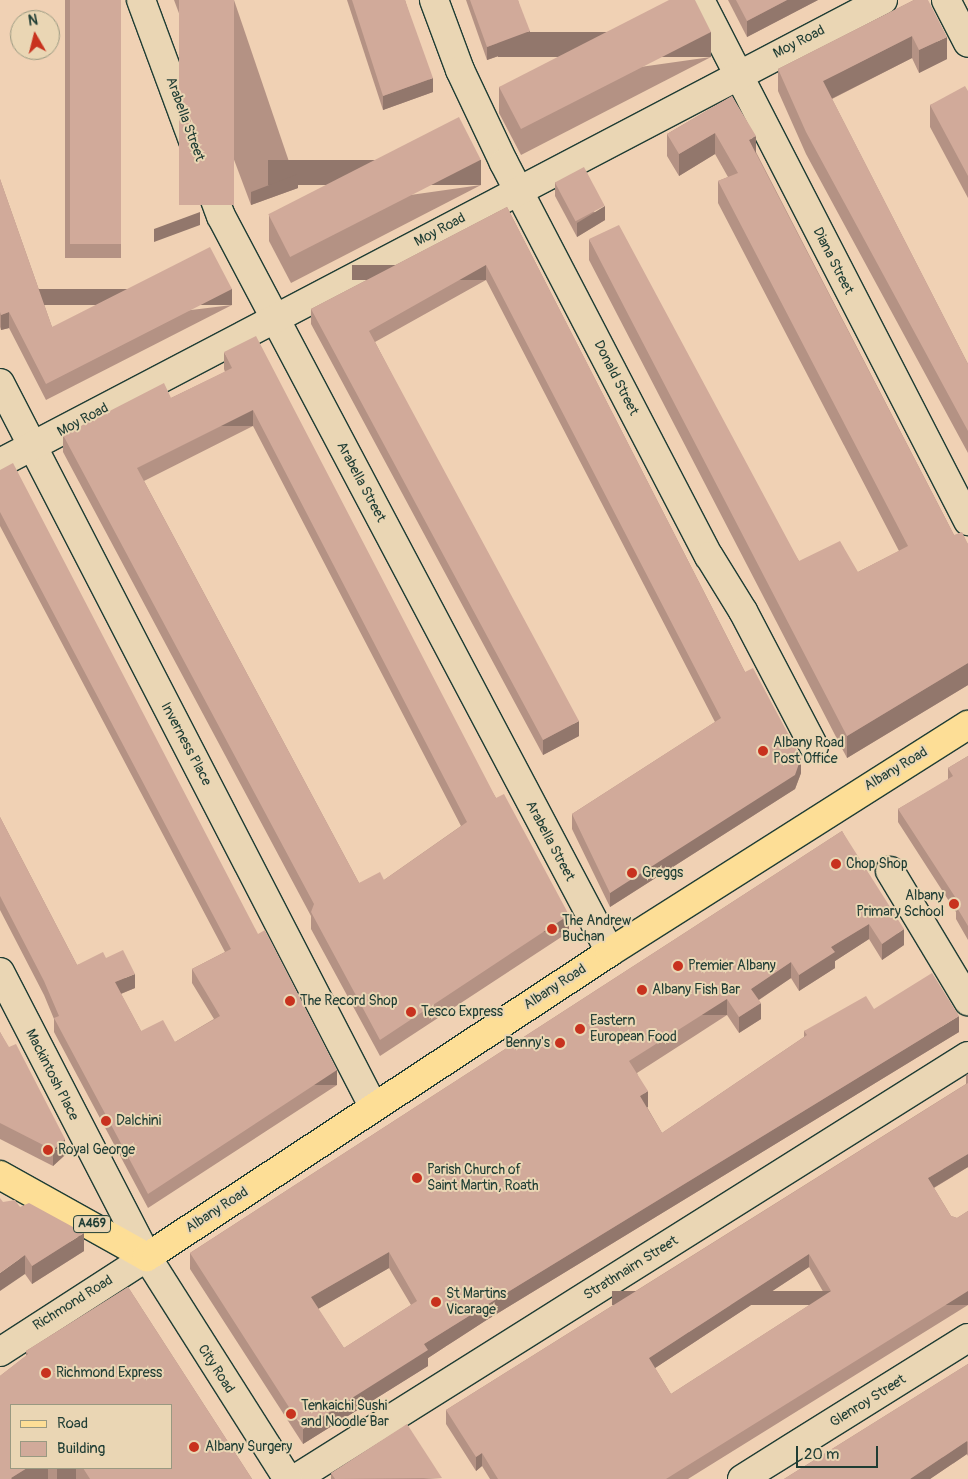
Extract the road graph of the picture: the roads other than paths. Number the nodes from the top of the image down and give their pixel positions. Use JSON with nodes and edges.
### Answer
{"nodes":[{"id":1,"x":141,"y":0,"type":"edge"},
{"id":2,"x":434,"y":0,"type":"edge"},
{"id":3,"x":700,"y":0,"type":"edge"},
{"id":4,"x":883,"y":0,"type":"edge"},
{"id":5,"x":946,"y":0,"type":"edge"},
{"id":6,"x":968,"y":43,"type":"edge"},
{"id":7,"x":738,"y":75,"type":"junction"},
{"id":8,"x":519,"y":188,"type":"junction"},
{"id":9,"x":274,"y":318,"type":"junction"},
{"id":10,"x":0,"y":383,"type":"edge"},
{"id":11,"x":30,"y":448,"type":"junction"},
{"id":12,"x":0,"y":463,"type":"edge"},
{"id":13,"x":968,"y":521,"type":"edge"},
{"id":14,"x":968,"y":725,"type":"edge"},
{"id":15,"x":814,"y":747,"type":"dead end"},
{"id":16,"x":890,"y":871,"type":"dead end"},
{"id":17,"x":610,"y":952,"type":"junction"},
{"id":18,"x":0,"y":972,"type":"edge"},
{"id":19,"x":968,"y":1001,"type":"edge"},
{"id":20,"x":968,"y":1056,"type":"edge"},
{"id":21,"x":373,"y":1106,"type":"junction"},
{"id":22,"x":0,"y":1175,"type":"edge"},
{"id":23,"x":147,"y":1257,"type":"junction"},
{"id":24,"x":968,"y":1338,"type":"edge"},
{"id":25,"x":0,"y":1352,"type":"edge"},
{"id":26,"x":288,"y":1479,"type":"edge"},
{"id":27,"x":295,"y":1479,"type":"edge"},
{"id":28,"x":742,"y":1479,"type":"edge"}],
"edges":[{"from":1,"to":9,"type":"street","name":"Arabella Street"},
{"from":2,"to":8,"type":"street","name":"Donald Street"},
{"from":3,"to":7,"type":"street","name":"Diana Street"},
{"from":4,"to":7,"type":"street","name":"Moy Road"},
{"from":5,"to":6,"type":"street"},
{"from":7,"to":8,"type":"street","name":"Moy Road"},
{"from":7,"to":13,"type":"street","name":"Diana Street"},
{"from":8,"to":9,"type":"street","name":"Moy Road"},
{"from":8,"to":15,"type":"street","name":"Donald Street"},
{"from":9,"to":11,"type":"street","name":"Moy Road"},
{"from":9,"to":17,"type":"street","name":"Arabella Street"},
{"from":10,"to":11,"type":"street","name":"Inverness Place"},
{"from":11,"to":12,"type":"street","name":"Moy Road"},
{"from":11,"to":21,"type":"street","name":"Inverness Place"},
{"from":14,"to":17,"type":"main road","name":"Albany Road"},
{"from":16,"to":19,"type":"street"},
{"from":17,"to":21,"type":"main road","name":"Albany Road"},
{"from":18,"to":23,"type":"street","name":"Mackintosh Place"},
{"from":20,"to":27,"type":"street","name":"Strathnairn Street"},
{"from":21,"to":23,"type":"main road","name":"Albany Road"},
{"from":22,"to":23,"type":"main road","number":"A469"},
{"from":23,"to":25,"type":"street","name":"Richmond Road"},
{"from":23,"to":26,"type":"street","name":"City Road"},
{"from":24,"to":28,"type":"street","name":"Glenroy Street"}]}
